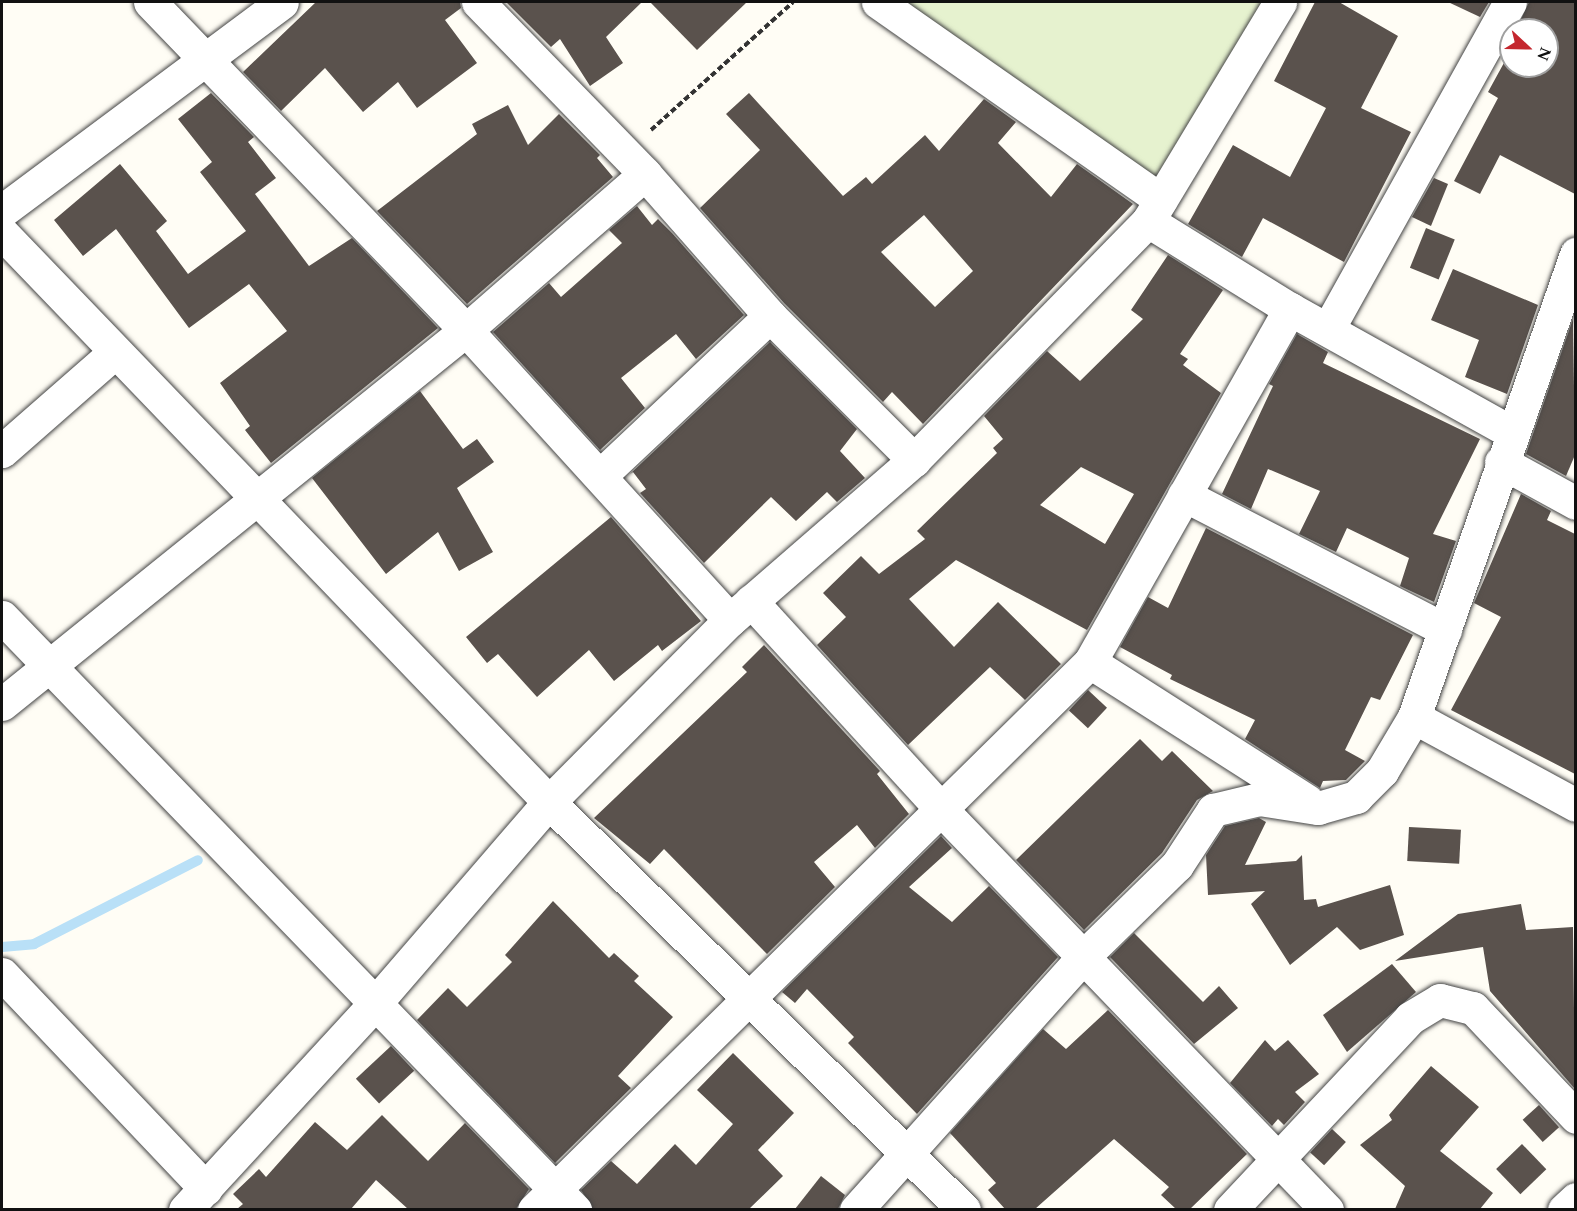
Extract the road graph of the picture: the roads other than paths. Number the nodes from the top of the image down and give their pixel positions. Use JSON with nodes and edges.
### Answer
{"nodes":[{"id":1,"x":150,"y":2,"type":"edge"},
{"id":2,"x":282,"y":2,"type":"edge"},
{"id":3,"x":478,"y":2,"type":"edge"},
{"id":4,"x":878,"y":2,"type":"edge"},
{"id":5,"x":1280,"y":2,"type":"edge"},
{"id":6,"x":1510,"y":2,"type":"edge"},
{"id":7,"x":204,"y":56,"type":"junction"},
{"id":8,"x":634,"y":164,"type":"junction"},
{"id":9,"x":2,"y":211,"type":"edge"},
{"id":10,"x":1155,"y":211,"type":"junction"},
{"id":11,"x":2,"y":233,"type":"edge"},
{"id":12,"x":1575,"y":254,"type":"edge"},
{"id":13,"x":1290,"y":309,"type":"junction"},
{"id":14,"x":770,"y":316,"type":"junction"},
{"id":15,"x":1328,"y":329,"type":"junction"},
{"id":16,"x":466,"y":330,"type":"junction"},
{"id":17,"x":116,"y":352,"type":"junction"},
{"id":18,"x":1506,"y":447,"type":"junction"},
{"id":19,"x":2,"y":451,"type":"edge"},
{"id":20,"x":914,"y":460,"type":"junction"},
{"id":21,"x":601,"y":475,"type":"junction"},
{"id":22,"x":1184,"y":495,"type":"junction"},
{"id":23,"x":257,"y":500,"type":"junction"},
{"id":24,"x":1575,"y":503,"type":"edge"},
{"id":25,"x":740,"y":610,"type":"junction"},
{"id":26,"x":2,"y":617,"type":"edge"},
{"id":27,"x":1444,"y":630,"type":"junction"},
{"id":28,"x":1090,"y":662,"type":"junction"},
{"id":29,"x":51,"y":664,"type":"junction"},
{"id":30,"x":2,"y":704,"type":"edge"},
{"id":31,"x":1414,"y":717,"type":"junction"},
{"id":32,"x":549,"y":802,"type":"junction"},
{"id":33,"x":1575,"y":805,"type":"edge"},
{"id":34,"x":938,"y":806,"type":"junction"},
{"id":35,"x":1318,"y":808,"type":"junction"},
{"id":36,"x":1082,"y":958,"type":"junction"},
{"id":37,"x":2,"y":974,"type":"edge"},
{"id":38,"x":743,"y":998,"type":"junction"},
{"id":39,"x":378,"y":1000,"type":"junction"},
{"id":40,"x":1575,"y":1117,"type":"edge"},
{"id":41,"x":906,"y":1150,"type":"junction"},
{"id":42,"x":1280,"y":1162,"type":"junction"},
{"id":43,"x":196,"y":1199,"type":"edge"},
{"id":44,"x":1575,"y":1199,"type":"edge"},
{"id":45,"x":555,"y":1202,"type":"edge"},
{"id":46,"x":856,"y":1209,"type":"edge"},
{"id":47,"x":964,"y":1209,"type":"edge"},
{"id":48,"x":1230,"y":1209,"type":"edge"},
{"id":49,"x":1327,"y":1209,"type":"edge"},
{"id":50,"x":1564,"y":1209,"type":"edge"}],
"edges":[{"from":1,"to":7,"type":"street"},
{"from":2,"to":7,"type":"street"},
{"from":3,"to":8,"type":"street"},
{"from":4,"to":10,"type":"street"},
{"from":5,"to":10,"type":"street"},
{"from":6,"to":15,"type":"street"},
{"from":7,"to":9,"type":"street"},
{"from":7,"to":16,"type":"street"},
{"from":8,"to":14,"type":"street"},
{"from":8,"to":16,"type":"street"},
{"from":10,"to":13,"type":"street"},
{"from":10,"to":20,"type":"street"},
{"from":11,"to":17,"type":"street"},
{"from":12,"to":18,"type":"street"},
{"from":13,"to":15,"type":"street"},
{"from":13,"to":22,"type":"street"},
{"from":14,"to":20,"type":"street"},
{"from":14,"to":21,"type":"street"},
{"from":15,"to":18,"type":"street"},
{"from":16,"to":21,"type":"street"},
{"from":16,"to":23,"type":"street"},
{"from":17,"to":19,"type":"street"},
{"from":17,"to":23,"type":"street"},
{"from":18,"to":24,"type":"street"},
{"from":18,"to":27,"type":"street"},
{"from":20,"to":25,"type":"street"},
{"from":21,"to":25,"type":"street"},
{"from":22,"to":27,"type":"street"},
{"from":22,"to":28,"type":"street"},
{"from":23,"to":29,"type":"street"},
{"from":23,"to":32,"type":"street"},
{"from":25,"to":32,"type":"street"},
{"from":25,"to":34,"type":"street"},
{"from":26,"to":29,"type":"street"},
{"from":27,"to":31,"type":"street"},
{"from":28,"to":34,"type":"street"},
{"from":28,"to":35,"type":"street"},
{"from":29,"to":30,"type":"street"},
{"from":29,"to":39,"type":"street"},
{"from":31,"to":33,"type":"street"},
{"from":31,"to":35,"type":"street"},
{"from":32,"to":38,"type":"street"},
{"from":32,"to":39,"type":"street"},
{"from":34,"to":36,"type":"street"},
{"from":34,"to":38,"type":"street"},
{"from":35,"to":36,"type":"street"},
{"from":36,"to":41,"type":"street"},
{"from":36,"to":42,"type":"street"},
{"from":37,"to":43,"type":"street"},
{"from":38,"to":41,"type":"street"},
{"from":38,"to":45,"type":"street"},
{"from":39,"to":43,"type":"street"},
{"from":39,"to":45,"type":"street"},
{"from":40,"to":42,"type":"street"},
{"from":41,"to":46,"type":"street"},
{"from":41,"to":47,"type":"street"},
{"from":42,"to":48,"type":"street"},
{"from":42,"to":49,"type":"street"},
{"from":44,"to":50,"type":"street"}]}
